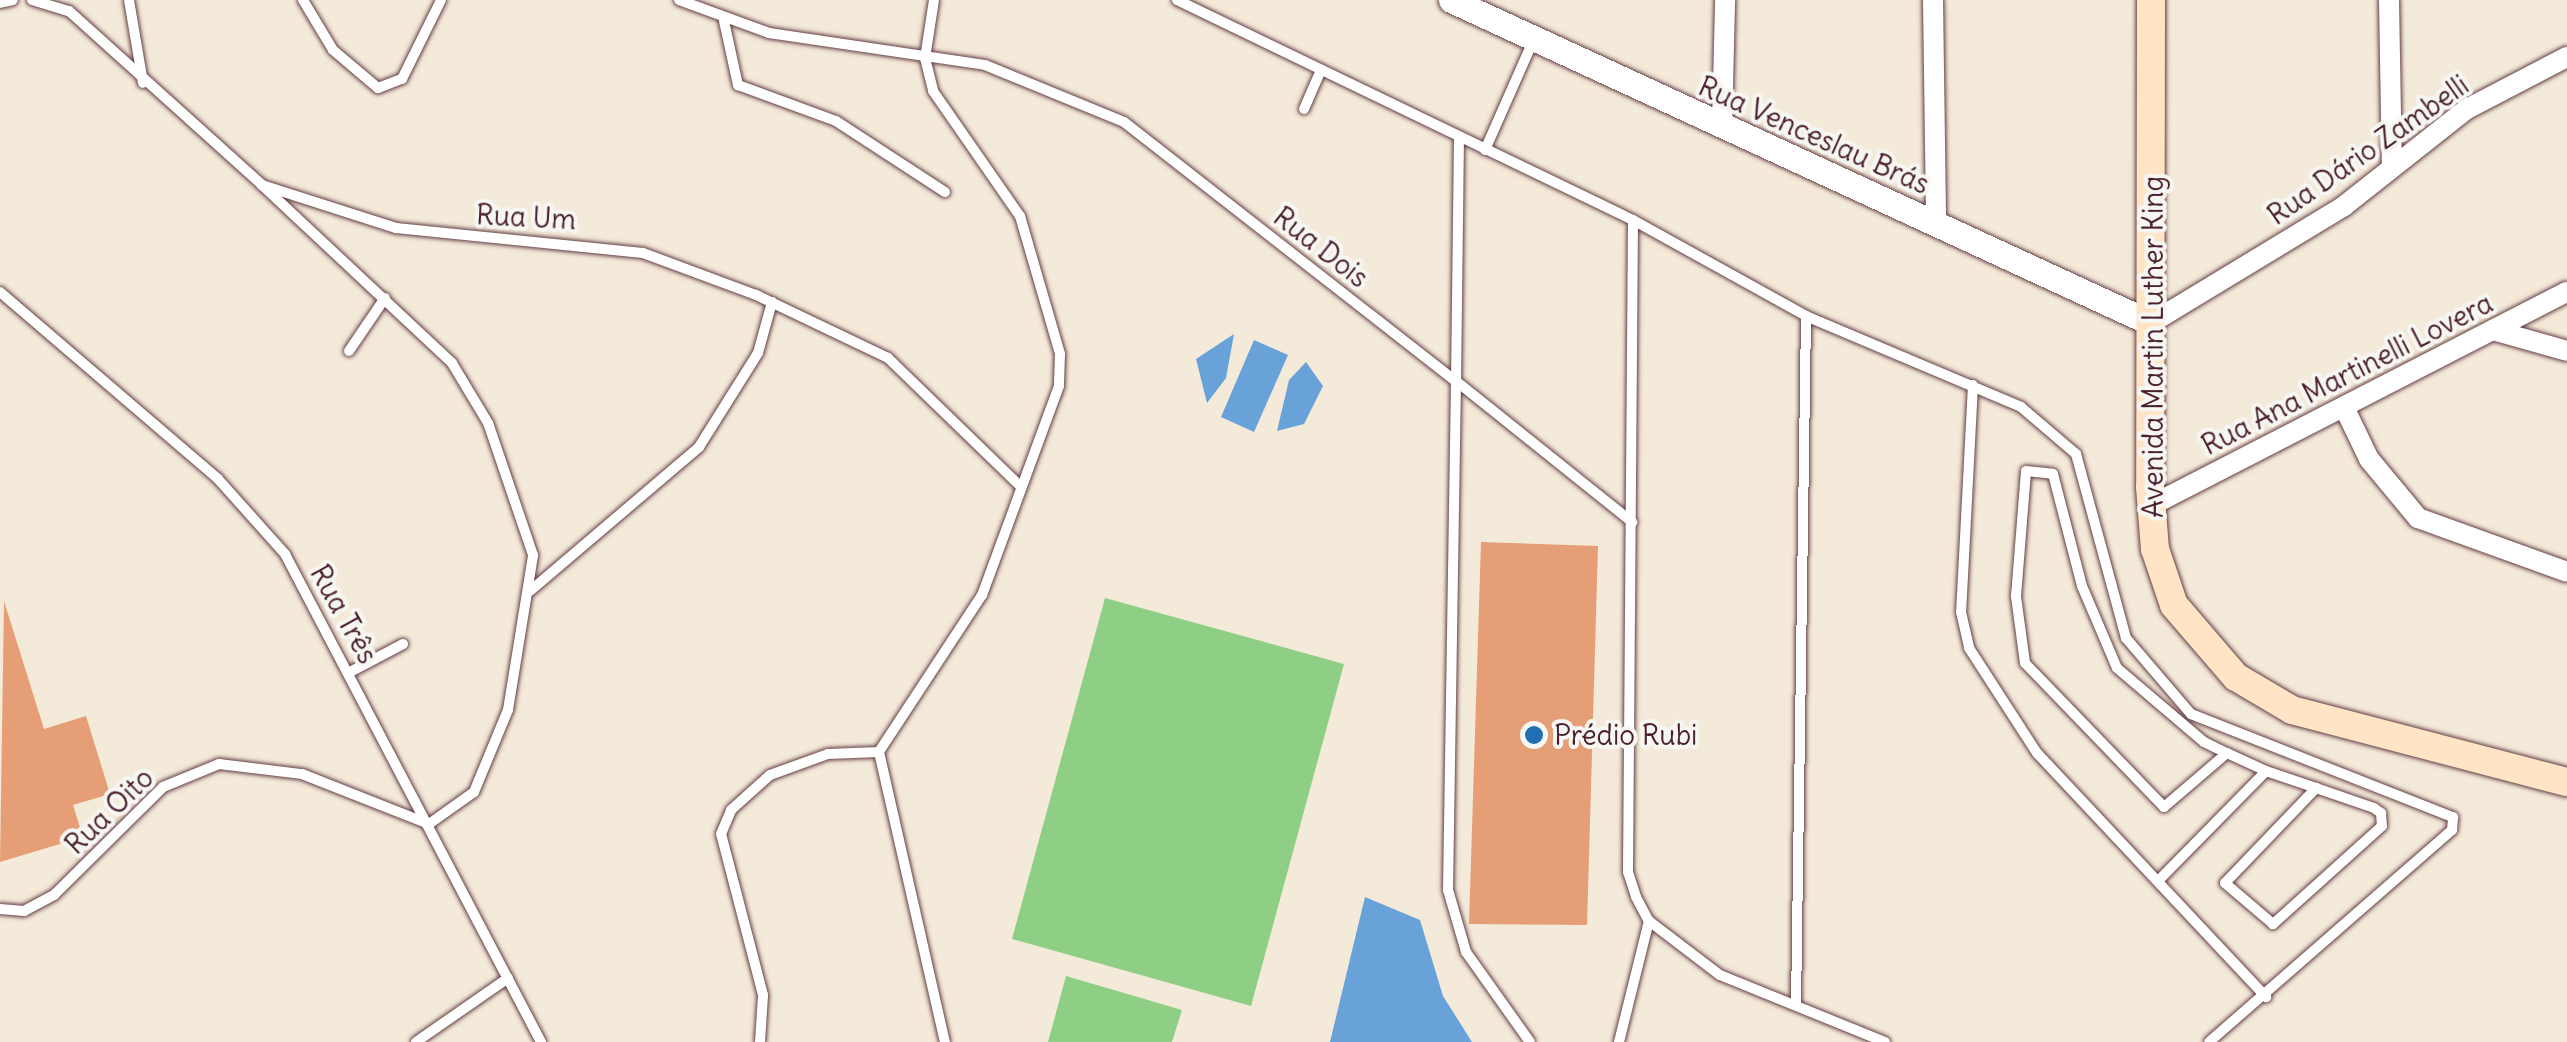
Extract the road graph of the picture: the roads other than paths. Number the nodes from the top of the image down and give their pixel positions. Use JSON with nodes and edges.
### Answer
{"nodes":[{"id":1,"x":12,"y":0,"type":"edge"},
{"id":2,"x":32,"y":0,"type":"edge"},
{"id":3,"x":129,"y":0,"type":"edge"},
{"id":4,"x":303,"y":0,"type":"edge"},
{"id":5,"x":440,"y":0,"type":"edge"},
{"id":6,"x":679,"y":0,"type":"edge"},
{"id":7,"x":934,"y":0,"type":"edge"},
{"id":8,"x":1178,"y":0,"type":"edge"},
{"id":9,"x":1452,"y":0,"type":"edge"},
{"id":10,"x":1726,"y":0,"type":"edge"},
{"id":11,"x":1934,"y":0,"type":"edge"},
{"id":12,"x":2151,"y":0,"type":"edge"},
{"id":13,"x":2389,"y":0,"type":"edge"},
{"id":14,"x":0,"y":3,"type":"edge"},
{"id":15,"x":724,"y":21,"type":"junction"},
{"id":16,"x":1534,"y":38,"type":"junction"},
{"id":17,"x":2567,"y":57,"type":"edge"},
{"id":18,"x":924,"y":58,"type":"junction"},
{"id":19,"x":1321,"y":70,"type":"junction"},
{"id":20,"x":143,"y":84,"type":"junction"},
{"id":21,"x":1304,"y":109,"type":"dead end"},
{"id":22,"x":1722,"y":128,"type":"junction"},
{"id":23,"x":1459,"y":137,"type":"junction"},
{"id":24,"x":1485,"y":150,"type":"junction"},
{"id":25,"x":2392,"y":166,"type":"junction"},
{"id":26,"x":262,"y":185,"type":"junction"},
{"id":27,"x":945,"y":192,"type":"dead end"},
{"id":28,"x":1633,"y":220,"type":"junction"},
{"id":29,"x":1936,"y":223,"type":"junction"},
{"id":30,"x":0,"y":292,"type":"edge"},
{"id":31,"x":2567,"y":292,"type":"edge"},
{"id":32,"x":385,"y":298,"type":"junction"},
{"id":33,"x":772,"y":302,"type":"junction"},
{"id":34,"x":1806,"y":316,"type":"junction"},
{"id":35,"x":2152,"y":323,"type":"junction"},
{"id":36,"x":2493,"y":330,"type":"junction"},
{"id":37,"x":349,"y":351,"type":"dead end"},
{"id":38,"x":2567,"y":351,"type":"edge"},
{"id":39,"x":1456,"y":381,"type":"junction"},
{"id":40,"x":1973,"y":385,"type":"junction"},
{"id":41,"x":2344,"y":407,"type":"junction"},
{"id":42,"x":1020,"y":486,"type":"junction"},
{"id":43,"x":2152,"y":505,"type":"junction"},
{"id":44,"x":1632,"y":522,"type":"junction"},
{"id":45,"x":2567,"y":572,"type":"edge"},
{"id":46,"x":529,"y":592,"type":"junction"},
{"id":47,"x":403,"y":644,"type":"dead end"},
{"id":48,"x":350,"y":672,"type":"junction"},
{"id":49,"x":879,"y":752,"type":"junction"},
{"id":50,"x":2227,"y":752,"type":"junction"},
{"id":51,"x":2266,"y":771,"type":"junction"},
{"id":52,"x":2567,"y":782,"type":"edge"},
{"id":53,"x":2316,"y":788,"type":"junction"},
{"id":54,"x":429,"y":824,"type":"junction"},
{"id":55,"x":2158,"y":881,"type":"junction"},
{"id":56,"x":0,"y":909,"type":"edge"},
{"id":57,"x":1649,"y":922,"type":"junction"},
{"id":58,"x":508,"y":978,"type":"junction"},
{"id":59,"x":2266,"y":997,"type":"junction"},
{"id":60,"x":1796,"y":1003,"type":"junction"},
{"id":61,"x":416,"y":1042,"type":"edge"},
{"id":62,"x":540,"y":1042,"type":"edge"},
{"id":63,"x":760,"y":1042,"type":"edge"},
{"id":64,"x":945,"y":1042,"type":"edge"},
{"id":65,"x":1530,"y":1042,"type":"edge"},
{"id":66,"x":1619,"y":1042,"type":"edge"},
{"id":67,"x":1885,"y":1042,"type":"edge"},
{"id":68,"x":2209,"y":1042,"type":"edge"}],
"edges":[{"from":1,"to":14,"type":"lane"},
{"from":2,"to":20,"type":"lane","name":"Rua Um"},
{"from":3,"to":20,"type":"lane"},
{"from":4,"to":5,"type":"lane"},
{"from":6,"to":15,"type":"lane","name":"Rua Dois"},
{"from":7,"to":18,"type":"lane"},
{"from":8,"to":19,"type":"lane"},
{"from":9,"to":16,"type":"street","name":"Rua Venceslau Brás"},
{"from":10,"to":22,"type":"street"},
{"from":11,"to":29,"type":"street"},
{"from":12,"to":35,"type":"main road","name":"Avenida Martin Luther King"},
{"from":13,"to":25,"type":"street"},
{"from":15,"to":18,"type":"lane","name":"Rua Dois"},
{"from":15,"to":27,"type":"lane"},
{"from":16,"to":22,"type":"street","name":"Rua Venceslau Brás"},
{"from":16,"to":24,"type":"lane"},
{"from":17,"to":25,"type":"street","name":"Rua Dário Zambelli"},
{"from":18,"to":39,"type":"lane","name":"Rua Dois"},
{"from":18,"to":42,"type":"lane"},
{"from":19,"to":21,"type":"lane"},
{"from":19,"to":23,"type":"lane"},
{"from":20,"to":26,"type":"lane","name":"Rua Um"},
{"from":22,"to":29,"type":"street","name":"Rua Venceslau Brás"},
{"from":23,"to":24,"type":"lane"},
{"from":23,"to":39,"type":"lane"},
{"from":24,"to":28,"type":"lane"},
{"from":25,"to":35,"type":"street","name":"Rua Dário Zambelli"},
{"from":26,"to":32,"type":"lane"},
{"from":26,"to":33,"type":"lane","name":"Rua Um"},
{"from":28,"to":34,"type":"lane"},
{"from":28,"to":44,"type":"lane"},
{"from":29,"to":35,"type":"street","name":"Rua Venceslau Brás"},
{"from":30,"to":48,"type":"lane","name":"Rua Três"},
{"from":31,"to":36,"type":"street","name":"Rua Ana Martinelli Lovera"},
{"from":32,"to":37,"type":"lane"},
{"from":32,"to":46,"type":"lane"},
{"from":33,"to":42,"type":"lane","name":"Rua Um"},
{"from":33,"to":46,"type":"lane"},
{"from":34,"to":40,"type":"lane"},
{"from":34,"to":60,"type":"lane"},
{"from":35,"to":43,"type":"main road","name":"Avenida Martin Luther King"},
{"from":36,"to":38,"type":"street"},
{"from":36,"to":41,"type":"street","name":"Rua Ana Martinelli Lovera"},
{"from":39,"to":44,"type":"lane","name":"Rua Dois"},
{"from":39,"to":65,"type":"lane"},
{"from":40,"to":55,"type":"lane"},
{"from":40,"to":59,"type":"lane"},
{"from":41,"to":43,"type":"street","name":"Rua Ana Martinelli Lovera"},
{"from":41,"to":45,"type":"street"},
{"from":42,"to":49,"type":"lane"},
{"from":43,"to":52,"type":"main road","name":"Avenida Martin Luther King"},
{"from":44,"to":57,"type":"lane"},
{"from":46,"to":54,"type":"lane"},
{"from":47,"to":48,"type":"lane"},
{"from":48,"to":54,"type":"lane","name":"Rua Três"},
{"from":49,"to":63,"type":"lane"},
{"from":49,"to":64,"type":"lane"},
{"from":50,"to":50,"type":"lane"},
{"from":50,"to":51,"type":"lane"},
{"from":51,"to":53,"type":"lane"},
{"from":51,"to":55,"type":"lane"},
{"from":53,"to":53,"type":"lane"},
{"from":54,"to":56,"type":"lane","name":"Rua Oito"},
{"from":54,"to":58,"type":"lane","name":"Rua Três"},
{"from":55,"to":59,"type":"lane"},
{"from":57,"to":60,"type":"lane"},
{"from":57,"to":66,"type":"lane"},
{"from":58,"to":61,"type":"lane"},
{"from":58,"to":62,"type":"lane","name":"Rua Três"},
{"from":59,"to":68,"type":"lane"},
{"from":60,"to":67,"type":"lane"}]}
